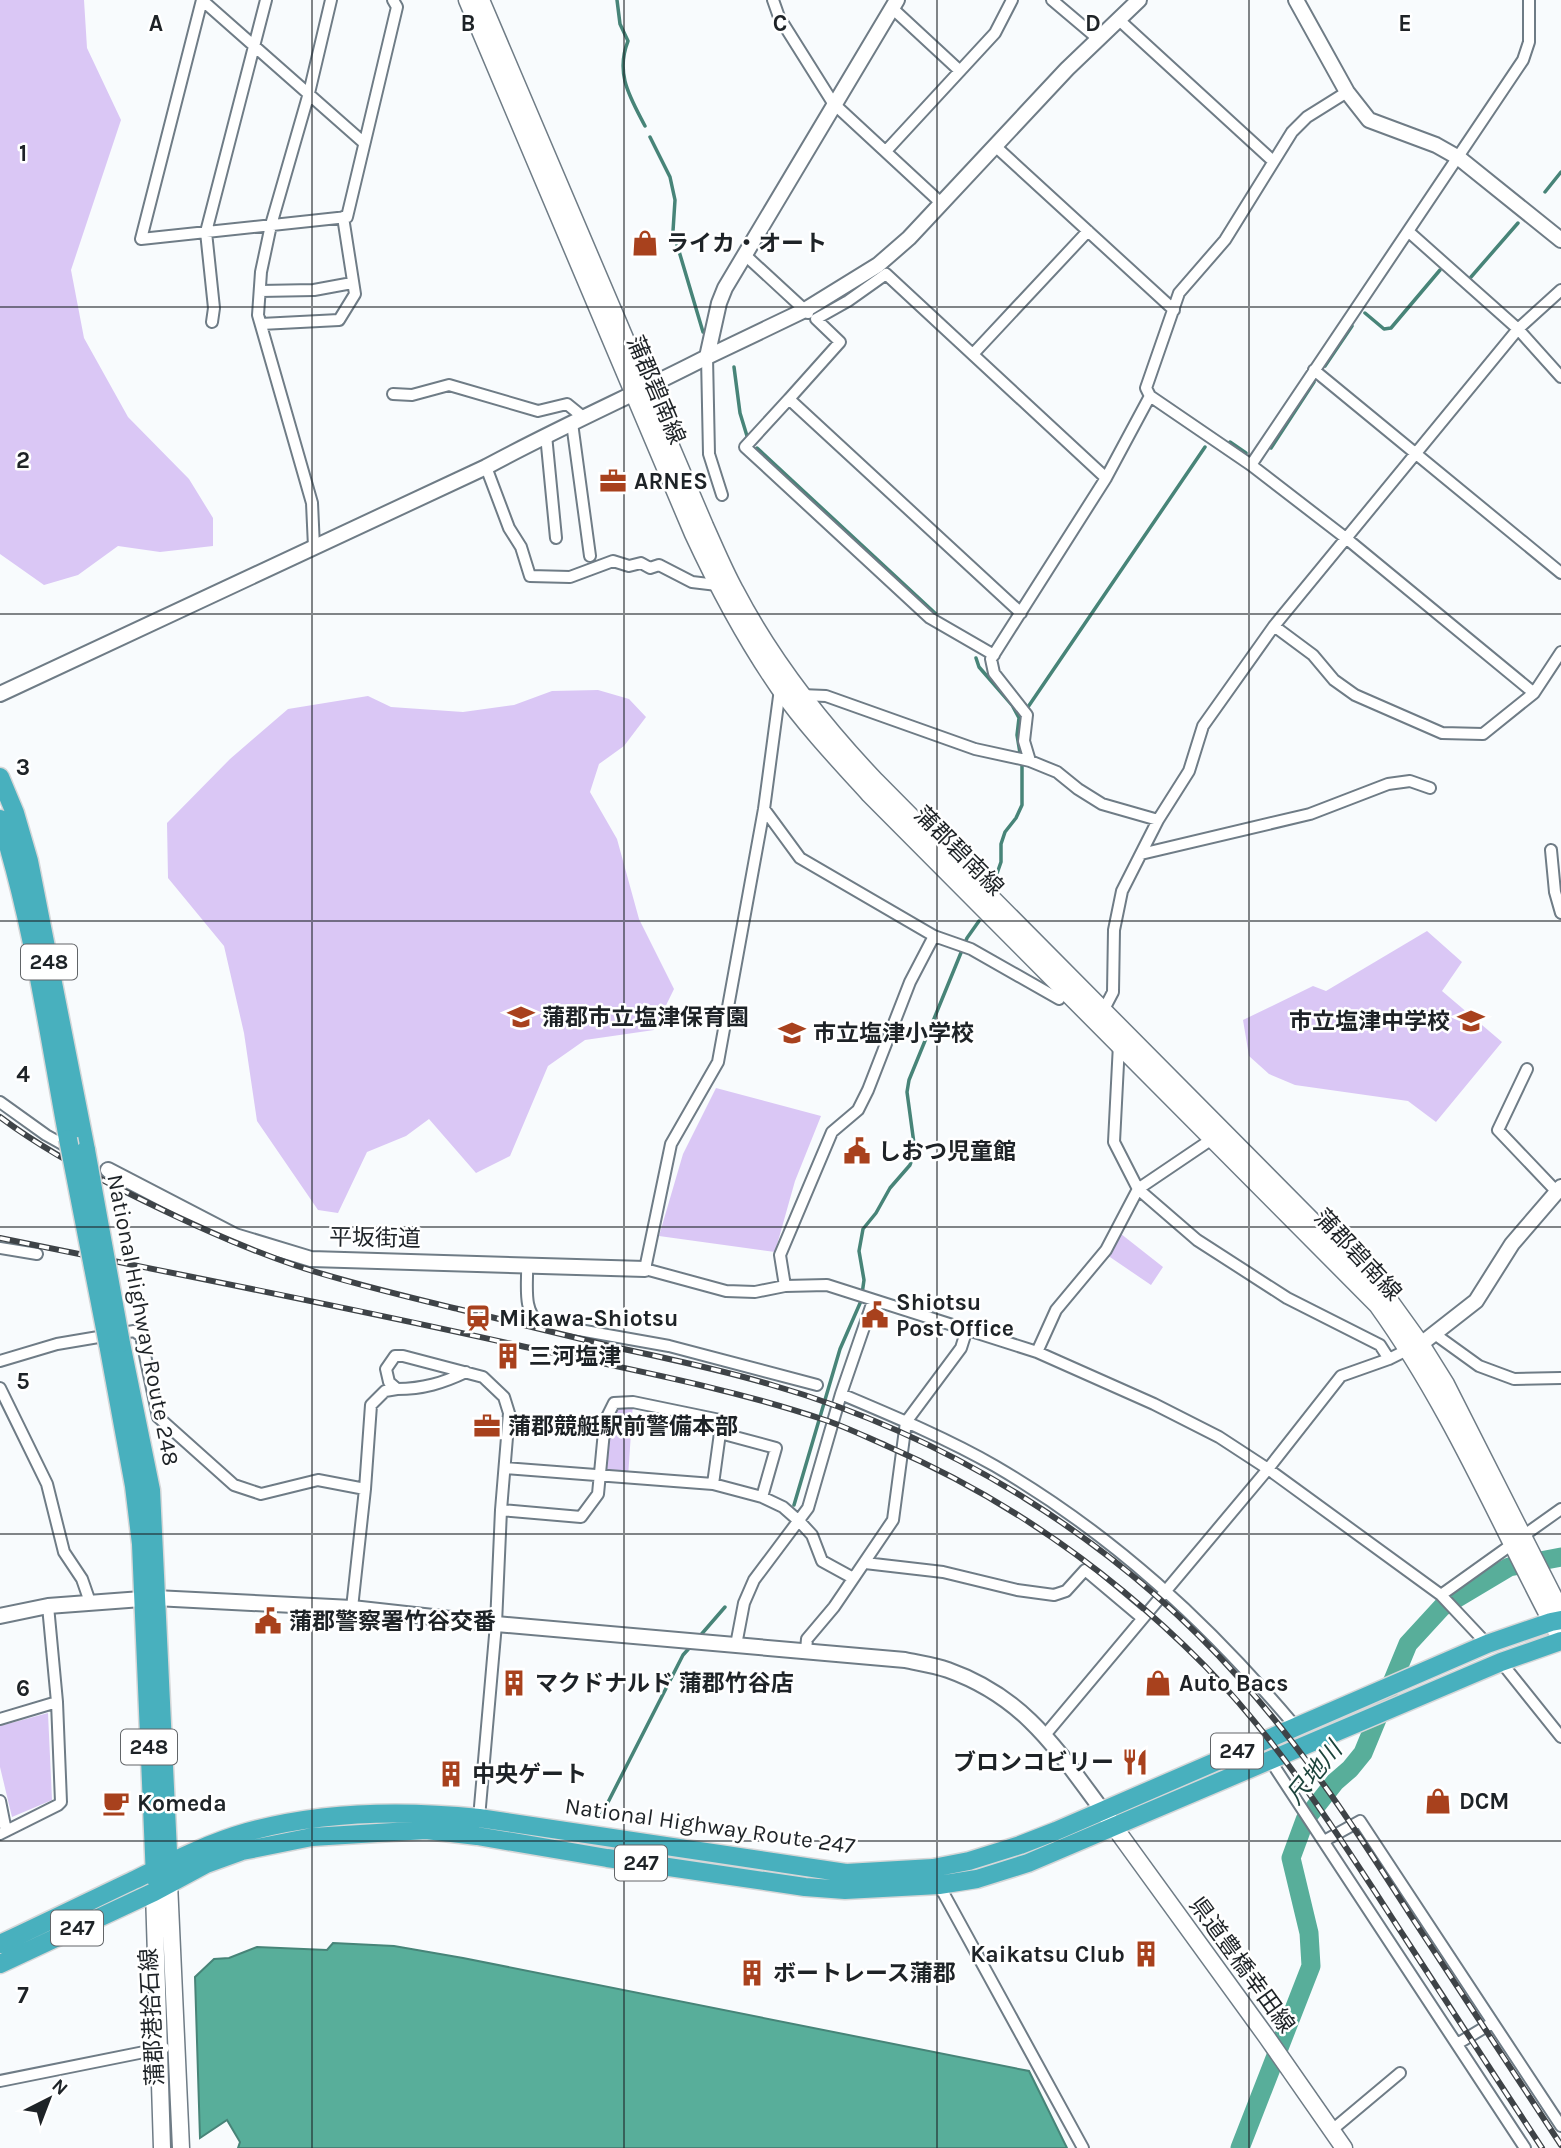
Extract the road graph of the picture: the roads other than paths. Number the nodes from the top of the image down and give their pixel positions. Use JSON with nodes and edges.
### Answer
{"nodes":[{"id":1,"x":202,"y":0,"type":"edge"},
{"id":2,"x":266,"y":0,"type":"edge"},
{"id":3,"x":331,"y":0,"type":"edge"},
{"id":4,"x":393,"y":0,"type":"edge"},
{"id":5,"x":467,"y":0,"type":"edge"},
{"id":6,"x":481,"y":0,"type":"edge"},
{"id":7,"x":773,"y":0,"type":"edge"},
{"id":8,"x":1012,"y":0,"type":"edge"},
{"id":9,"x":1052,"y":0,"type":"edge"},
{"id":10,"x":1139,"y":0,"type":"edge"},
{"id":11,"x":1296,"y":0,"type":"edge"},
{"id":12,"x":1529,"y":0,"type":"edge"},
{"id":13,"x":895,"y":4,"type":"edge"},
{"id":14,"x":1118,"y":19,"type":"junction"},
{"id":15,"x":1097,"y":38,"type":"junction"},
{"id":16,"x":256,"y":46,"type":"junction"},
{"id":17,"x":960,"y":71,"type":"junction"},
{"id":18,"x":1347,"y":92,"type":"junction"},
{"id":19,"x":309,"y":93,"type":"junction"},
{"id":20,"x":834,"y":103,"type":"junction"},
{"id":21,"x":363,"y":142,"type":"junction"},
{"id":22,"x":994,"y":145,"type":"junction"},
{"id":23,"x":886,"y":151,"type":"junction"},
{"id":24,"x":1458,"y":158,"type":"junction"},
{"id":25,"x":1273,"y":160,"type":"junction"},
{"id":26,"x":941,"y":203,"type":"junction"},
{"id":27,"x":343,"y":217,"type":"junction"},
{"id":28,"x":271,"y":225,"type":"junction"},
{"id":29,"x":1088,"y":231,"type":"junction"},
{"id":30,"x":206,"y":232,"type":"junction"},
{"id":31,"x":1409,"y":232,"type":"junction"},
{"id":32,"x":1561,"y":240,"type":"edge"},
{"id":33,"x":744,"y":254,"type":"junction"},
{"id":34,"x":352,"y":283,"type":"junction"},
{"id":35,"x":1561,"y":290,"type":"edge"},
{"id":36,"x":260,"y":291,"type":"junction"},
{"id":37,"x":1174,"y":310,"type":"junction"},
{"id":38,"x":811,"y":315,"type":"junction"},
{"id":39,"x":212,"y":322,"type":"dead end"},
{"id":40,"x":261,"y":324,"type":"junction"},
{"id":41,"x":1518,"y":328,"type":"junction"},
{"id":42,"x":973,"y":354,"type":"junction"},
{"id":43,"x":707,"y":357,"type":"junction"},
{"id":44,"x":1314,"y":370,"type":"junction"},
{"id":45,"x":1561,"y":377,"type":"edge"},
{"id":46,"x":639,"y":391,"type":"junction"},
{"id":47,"x":393,"y":394,"type":"dead end"},
{"id":48,"x":1150,"y":396,"type":"junction"},
{"id":49,"x":789,"y":399,"type":"junction"},
{"id":50,"x":578,"y":420,"type":"junction"},
{"id":51,"x":546,"y":435,"type":"junction"},
{"id":52,"x":1416,"y":454,"type":"junction"},
{"id":53,"x":1251,"y":465,"type":"junction"},
{"id":54,"x":486,"y":467,"type":"junction"},
{"id":55,"x":1107,"y":478,"type":"junction"},
{"id":56,"x":722,"y":495,"type":"dead end"},
{"id":57,"x":556,"y":538,"type":"dead end"},
{"id":58,"x":1348,"y":539,"type":"junction"},
{"id":59,"x":314,"y":547,"type":"junction"},
{"id":60,"x":590,"y":556,"type":"dead end"},
{"id":61,"x":1561,"y":573,"type":"edge"},
{"id":62,"x":717,"y":585,"type":"junction"},
{"id":63,"x":1021,"y":613,"type":"junction"},
{"id":64,"x":1274,"y":626,"type":"junction"},
{"id":65,"x":1561,"y":652,"type":"edge"},
{"id":66,"x":994,"y":655,"type":"junction"},
{"id":67,"x":780,"y":689,"type":"junction"},
{"id":68,"x":1534,"y":693,"type":"junction"},
{"id":69,"x":0,"y":694,"type":"edge"},
{"id":70,"x":801,"y":695,"type":"junction"},
{"id":71,"x":1023,"y":759,"type":"junction"},
{"id":72,"x":0,"y":777,"type":"edge"},
{"id":73,"x":1430,"y":788,"type":"dead end"},
{"id":74,"x":764,"y":809,"type":"junction"},
{"id":75,"x":0,"y":819,"type":"edge"},
{"id":76,"x":1158,"y":820,"type":"junction"},
{"id":77,"x":1551,"y":850,"type":"dead end"},
{"id":78,"x":1141,"y":854,"type":"junction"},
{"id":79,"x":1561,"y":913,"type":"edge"},
{"id":80,"x":934,"y":936,"type":"junction"},
{"id":81,"x":1059,"y":984,"type":"junction"},
{"id":82,"x":1100,"y":1016,"type":"junction"},
{"id":83,"x":1119,"y":1044,"type":"junction"},
{"id":84,"x":1527,"y":1069,"type":"dead end"},
{"id":85,"x":0,"y":1102,"type":"edge"},
{"id":86,"x":1212,"y":1139,"type":"junction"},
{"id":87,"x":108,"y":1170,"type":"joint"},
{"id":88,"x":1138,"y":1189,"type":"junction"},
{"id":89,"x":1559,"y":1189,"type":"edge"},
{"id":90,"x":0,"y":1248,"type":"edge"},
{"id":91,"x":37,"y":1254,"type":"dead end"},
{"id":92,"x":527,"y":1264,"type":"junction"},
{"id":93,"x":645,"y":1269,"type":"junction"},
{"id":94,"x":785,"y":1286,"type":"junction"},
{"id":95,"x":865,"y":1298,"type":"junction"},
{"id":96,"x":967,"y":1329,"type":"junction"},
{"id":97,"x":1436,"y":1335,"type":"junction"},
{"id":98,"x":115,"y":1344,"type":"junction"},
{"id":99,"x":1415,"y":1347,"type":"junction"},
{"id":100,"x":1037,"y":1352,"type":"junction"},
{"id":101,"x":1389,"y":1359,"type":"junction"},
{"id":102,"x":0,"y":1362,"type":"edge"},
{"id":103,"x":466,"y":1372,"type":"junction"},
{"id":104,"x":1561,"y":1378,"type":"edge"},
{"id":105,"x":817,"y":1385,"type":"dead end"},
{"id":106,"x":0,"y":1388,"type":"edge"},
{"id":107,"x":397,"y":1389,"type":"junction"},
{"id":108,"x":841,"y":1394,"type":"junction"},
{"id":109,"x":906,"y":1422,"type":"junction"},
{"id":110,"x":720,"y":1433,"type":"junction"},
{"id":111,"x":505,"y":1468,"type":"junction"},
{"id":112,"x":1268,"y":1469,"type":"junction"},
{"id":113,"x":598,"y":1476,"type":"junction"},
{"id":114,"x":713,"y":1485,"type":"junction"},
{"id":115,"x":365,"y":1489,"type":"junction"},
{"id":116,"x":762,"y":1497,"type":"junction"},
{"id":117,"x":1561,"y":1509,"type":"edge"},
{"id":118,"x":501,"y":1510,"type":"junction"},
{"id":119,"x":800,"y":1522,"type":"junction"},
{"id":120,"x":1525,"y":1556,"type":"junction"},
{"id":121,"x":865,"y":1563,"type":"junction"},
{"id":122,"x":853,"y":1578,"type":"junction"},
{"id":123,"x":1166,"y":1590,"type":"junction"},
{"id":124,"x":1442,"y":1596,"type":"junction"},
{"id":125,"x":149,"y":1600,"type":"junction"},
{"id":126,"x":90,"y":1602,"type":"junction"},
{"id":127,"x":48,"y":1606,"type":"junction"},
{"id":128,"x":352,"y":1608,"type":"junction"},
{"id":129,"x":0,"y":1616,"type":"edge"},
{"id":130,"x":1142,"y":1618,"type":"junction"},
{"id":131,"x":1558,"y":1618,"type":"edge"},
{"id":132,"x":496,"y":1624,"type":"junction"},
{"id":133,"x":1561,"y":1641,"type":"edge"},
{"id":134,"x":1487,"y":1644,"type":"junction"},
{"id":135,"x":736,"y":1645,"type":"junction"},
{"id":136,"x":806,"y":1650,"type":"junction"},
{"id":137,"x":1501,"y":1661,"type":"junction"},
{"id":138,"x":57,"y":1702,"type":"junction"},
{"id":139,"x":0,"y":1718,"type":"edge"},
{"id":140,"x":1295,"y":1726,"type":"junction"},
{"id":141,"x":1045,"y":1735,"type":"junction"},
{"id":142,"x":1561,"y":1737,"type":"edge"},
{"id":143,"x":1270,"y":1760,"type":"junction"},
{"id":144,"x":0,"y":1801,"type":"edge"},
{"id":145,"x":1102,"y":1810,"type":"junction"},
{"id":146,"x":479,"y":1818,"type":"junction"},
{"id":147,"x":1113,"y":1828,"type":"junction"},
{"id":148,"x":3,"y":1833,"type":"edge"},
{"id":149,"x":1324,"y":1841,"type":"junction"},
{"id":150,"x":163,"y":1865,"type":"junction"},
{"id":151,"x":939,"y":1885,"type":"junction"},
{"id":152,"x":161,"y":1888,"type":"junction"},
{"id":153,"x":0,"y":1944,"type":"edge"},
{"id":154,"x":0,"y":1964,"type":"edge"},
{"id":155,"x":1492,"y":2023,"type":"junction"},
{"id":156,"x":1457,"y":2044,"type":"junction"},
{"id":157,"x":159,"y":2048,"type":"junction"},
{"id":158,"x":177,"y":2049,"type":"junction"},
{"id":159,"x":1400,"y":2073,"type":"dead end"},
{"id":160,"x":0,"y":2081,"type":"edge"},
{"id":161,"x":1561,"y":2126,"type":"edge"},
{"id":162,"x":1332,"y":2130,"type":"junction"},
{"id":163,"x":162,"y":2148,"type":"edge"},
{"id":164,"x":181,"y":2148,"type":"edge"},
{"id":165,"x":1083,"y":2148,"type":"edge"},
{"id":166,"x":1344,"y":2148,"type":"edge"},
{"id":167,"x":1525,"y":2148,"type":"edge"}],
"edges":[{"from":1,"to":16,"type":"street"},
{"from":1,"to":30,"type":"street"},
{"from":2,"to":16,"type":"street"},
{"from":3,"to":19,"type":"street"},
{"from":4,"to":21,"type":"street"},
{"from":5,"to":46,"type":"main road","name":"蒲郡碧南線"},
{"from":6,"to":46,"type":"main road","name":"蒲郡碧南線"},
{"from":7,"to":20,"type":"street"},
{"from":8,"to":17,"type":"street"},
{"from":9,"to":15,"type":"street"},
{"from":10,"to":14,"type":"street"},
{"from":11,"to":18,"type":"street"},
{"from":12,"to":24,"type":"street"},
{"from":13,"to":17,"type":"street"},
{"from":13,"to":20,"type":"street"},
{"from":14,"to":15,"type":"street"},
{"from":14,"to":25,"type":"street"},
{"from":15,"to":22,"type":"street"},
{"from":16,"to":19,"type":"street"},
{"from":16,"to":30,"type":"street"},
{"from":17,"to":23,"type":"street"},
{"from":18,"to":24,"type":"street"},
{"from":18,"to":25,"type":"street"},
{"from":19,"to":21,"type":"street"},
{"from":19,"to":28,"type":"street"},
{"from":20,"to":23,"type":"street"},
{"from":20,"to":33,"type":"street"},
{"from":21,"to":27,"type":"street"},
{"from":22,"to":26,"type":"street"},
{"from":22,"to":29,"type":"street"},
{"from":23,"to":26,"type":"street"},
{"from":24,"to":31,"type":"street"},
{"from":24,"to":32,"type":"street"},
{"from":25,"to":37,"type":"street"},
{"from":26,"to":38,"type":"street"},
{"from":27,"to":28,"type":"street"},
{"from":27,"to":34,"type":"street"},
{"from":28,"to":30,"type":"street"},
{"from":28,"to":36,"type":"street"},
{"from":29,"to":37,"type":"street"},
{"from":29,"to":42,"type":"street"},
{"from":30,"to":39,"type":"street"},
{"from":31,"to":41,"type":"street"},
{"from":31,"to":44,"type":"street"},
{"from":33,"to":38,"type":"street"},
{"from":33,"to":43,"type":"street"},
{"from":34,"to":36,"type":"street"},
{"from":34,"to":40,"type":"street"},
{"from":35,"to":41,"type":"street"},
{"from":36,"to":40,"type":"street"},
{"from":37,"to":48,"type":"street"},
{"from":38,"to":42,"type":"street"},
{"from":38,"to":43,"type":"street"},
{"from":38,"to":49,"type":"street"},
{"from":40,"to":59,"type":"street"},
{"from":41,"to":45,"type":"street"},
{"from":41,"to":52,"type":"street"},
{"from":42,"to":55,"type":"street"},
{"from":43,"to":46,"type":"street"},
{"from":43,"to":56,"type":"street"},
{"from":44,"to":52,"type":"street"},
{"from":44,"to":53,"type":"street"},
{"from":46,"to":50,"type":"street"},
{"from":46,"to":62,"type":"main road","name":"蒲郡碧南線"},
{"from":46,"to":70,"type":"main road","name":"蒲郡碧南線"},
{"from":47,"to":50,"type":"street"},
{"from":48,"to":53,"type":"street"},
{"from":48,"to":55,"type":"street"},
{"from":49,"to":63,"type":"street"},
{"from":49,"to":66,"type":"street"},
{"from":50,"to":51,"type":"street"},
{"from":50,"to":60,"type":"street"},
{"from":51,"to":54,"type":"street"},
{"from":51,"to":57,"type":"street"},
{"from":52,"to":58,"type":"street"},
{"from":52,"to":61,"type":"street"},
{"from":53,"to":58,"type":"street"},
{"from":54,"to":59,"type":"street"},
{"from":54,"to":62,"type":"street"},
{"from":55,"to":63,"type":"street"},
{"from":58,"to":64,"type":"street"},
{"from":58,"to":68,"type":"street"},
{"from":59,"to":69,"type":"street"},
{"from":62,"to":67,"type":"main road","name":"蒲郡碧南線"},
{"from":63,"to":66,"type":"street"},
{"from":64,"to":68,"type":"street"},
{"from":64,"to":76,"type":"street"},
{"from":65,"to":68,"type":"street"},
{"from":66,"to":71,"type":"street"},
{"from":67,"to":74,"type":"street"},
{"from":67,"to":81,"type":"main road","name":"蒲郡碧南線"},
{"from":70,"to":71,"type":"street"},
{"from":70,"to":82,"type":"main road","name":"蒲郡碧南線"},
{"from":71,"to":76,"type":"street"},
{"from":72,"to":98,"type":"highway","name":"National Highway Route 248","number":"248","bridge":true},
{"from":73,"to":78,"type":"street"},
{"from":74,"to":80,"type":"street"},
{"from":74,"to":93,"type":"street"},
{"from":75,"to":98,"type":"highway","name":"National Highway Route 248","number":"248","bridge":true},
{"from":76,"to":78,"type":"street"},
{"from":77,"to":79,"type":"street"},
{"from":78,"to":82,"type":"street"},
{"from":80,"to":81,"type":"street"},
{"from":80,"to":94,"type":"street"},
{"from":81,"to":82,"type":"main road","name":"蒲郡碧南線"},
{"from":82,"to":83,"type":"main road","name":"蒲郡碧南線"},
{"from":82,"to":99,"type":"main road","name":"蒲郡碧南線"},
{"from":83,"to":86,"type":"main road","name":"蒲郡碧南線"},
{"from":83,"to":88,"type":"street"},
{"from":84,"to":89,"type":"street"},
{"from":85,"to":87,"type":"street","name":"平坂街道"},
{"from":86,"to":88,"type":"street"},
{"from":86,"to":99,"type":"main road","name":"蒲郡碧南線"},
{"from":87,"to":92,"type":"street","name":"平坂街道"},
{"from":88,"to":100,"type":"street"},
{"from":88,"to":101,"type":"street"},
{"from":89,"to":97,"type":"street"},
{"from":90,"to":91,"type":"street"},
{"from":92,"to":93,"type":"street","name":"平坂街道"},
{"from":92,"to":105,"type":"street"},
{"from":93,"to":94,"type":"street","name":"平坂街道"},
{"from":94,"to":95,"type":"street","name":"平坂街道"},
{"from":95,"to":96,"type":"street","name":"平坂街道"},
{"from":95,"to":108,"type":"street"},
{"from":96,"to":100,"type":"street","name":"平坂街道"},
{"from":96,"to":109,"type":"street"},
{"from":97,"to":99,"type":"street"},
{"from":97,"to":104,"type":"street"},
{"from":98,"to":125,"type":"highway","name":"National Highway Route 248","number":"248"},
{"from":99,"to":101,"type":"street"},
{"from":99,"to":120,"type":"main road","name":"蒲郡碧南線"},
{"from":100,"to":112,"type":"street","name":"平坂街道"},
{"from":101,"to":112,"type":"street"},
{"from":102,"to":115,"type":"street"},
{"from":103,"to":107,"type":"street"},
{"from":103,"to":107,"type":"street"},
{"from":103,"to":111,"type":"street"},
{"from":106,"to":126,"type":"street"},
{"from":107,"to":115,"type":"street"},
{"from":108,"to":109,"type":"street"},
{"from":108,"to":119,"type":"street"},
{"from":109,"to":121,"type":"street"},
{"from":109,"to":123,"type":"street"},
{"from":110,"to":113,"type":"street"},
{"from":110,"to":114,"type":"street"},
{"from":110,"to":116,"type":"street"},
{"from":111,"to":113,"type":"street"},
{"from":111,"to":118,"type":"street"},
{"from":112,"to":123,"type":"street"},
{"from":112,"to":124,"type":"street","name":"平坂街道"},
{"from":113,"to":114,"type":"street"},
{"from":113,"to":118,"type":"street"},
{"from":114,"to":116,"type":"street"},
{"from":115,"to":128,"type":"street"},
{"from":116,"to":119,"type":"street"},
{"from":117,"to":120,"type":"street"},
{"from":118,"to":132,"type":"street"},
{"from":119,"to":122,"type":"street"},
{"from":119,"to":135,"type":"street"},
{"from":120,"to":124,"type":"street"},
{"from":120,"to":131,"type":"main road","name":"蒲郡碧南線"},
{"from":121,"to":122,"type":"street"},
{"from":121,"to":130,"type":"street"},
{"from":122,"to":136,"type":"street"},
{"from":123,"to":130,"type":"street"},
{"from":123,"to":140,"type":"street"},
{"from":124,"to":134,"type":"street","name":"平坂街道"},
{"from":125,"to":126,"type":"street"},
{"from":125,"to":128,"type":"street"},
{"from":125,"to":150,"type":"highway","name":"National Highway Route 248","number":"248"},
{"from":126,"to":127,"type":"street"},
{"from":127,"to":129,"type":"street"},
{"from":127,"to":138,"type":"street"},
{"from":128,"to":132,"type":"street"},
{"from":130,"to":141,"type":"street"},
{"from":131,"to":133,"type":"main road","name":"蒲郡碧南線"},
{"from":131,"to":134,"type":"highway","name":"National Highway Route 247","number":"247"},
{"from":132,"to":135,"type":"street"},
{"from":132,"to":146,"type":"street"},
{"from":133,"to":137,"type":"highway","name":"National Highway Route 247","number":"247"},
{"from":134,"to":140,"type":"highway","name":"National Highway Route 247","number":"247"},
{"from":135,"to":136,"type":"street"},
{"from":136,"to":141,"type":"street"},
{"from":137,"to":142,"type":"street"},
{"from":137,"to":143,"type":"highway","name":"National Highway Route 247","number":"247"},
{"from":138,"to":139,"type":"street"},
{"from":138,"to":148,"type":"street"},
{"from":140,"to":145,"type":"highway","name":"National Highway Route 247","number":"247"},
{"from":141,"to":145,"type":"street"},
{"from":143,"to":147,"type":"highway","name":"National Highway Route 247","number":"247"},
{"from":143,"to":149,"type":"street"},
{"from":144,"to":148,"type":"street"},
{"from":145,"to":146,"type":"highway","name":"National Highway Route 247","number":"247"},
{"from":145,"to":147,"type":"main road","name":"県道豊橋幸田線"},
{"from":146,"to":150,"type":"highway","name":"National Highway Route 247","number":"247"},
{"from":147,"to":151,"type":"highway","name":"National Highway Route 247","number":"247"},
{"from":147,"to":162,"type":"main road","name":"県道豊橋幸田線"},
{"from":149,"to":155,"type":"street"},
{"from":149,"to":156,"type":"street"},
{"from":150,"to":152,"type":"highway","name":"National Highway Route 248","number":"248"},
{"from":150,"to":153,"type":"highway","name":"National Highway Route 247","number":"247"},
{"from":151,"to":152,"type":"highway","name":"National Highway Route 247","number":"247"},
{"from":151,"to":165,"type":"street"},
{"from":152,"to":154,"type":"highway","name":"National Highway Route 247","number":"247"},
{"from":152,"to":157,"type":"main road","name":"蒲郡港拾石線"},
{"from":152,"to":158,"type":"main road","name":"蒲郡港拾石線"},
{"from":155,"to":156,"type":"street"},
{"from":155,"to":161,"type":"street"},
{"from":156,"to":167,"type":"street"},
{"from":157,"to":158,"type":"street"},
{"from":157,"to":160,"type":"street"},
{"from":157,"to":163,"type":"main road","name":"蒲郡港拾石線"},
{"from":158,"to":164,"type":"main road","name":"蒲郡港拾石線"},
{"from":159,"to":162,"type":"street"},
{"from":162,"to":166,"type":"main road","name":"県道豊橋幸田線"}]}
